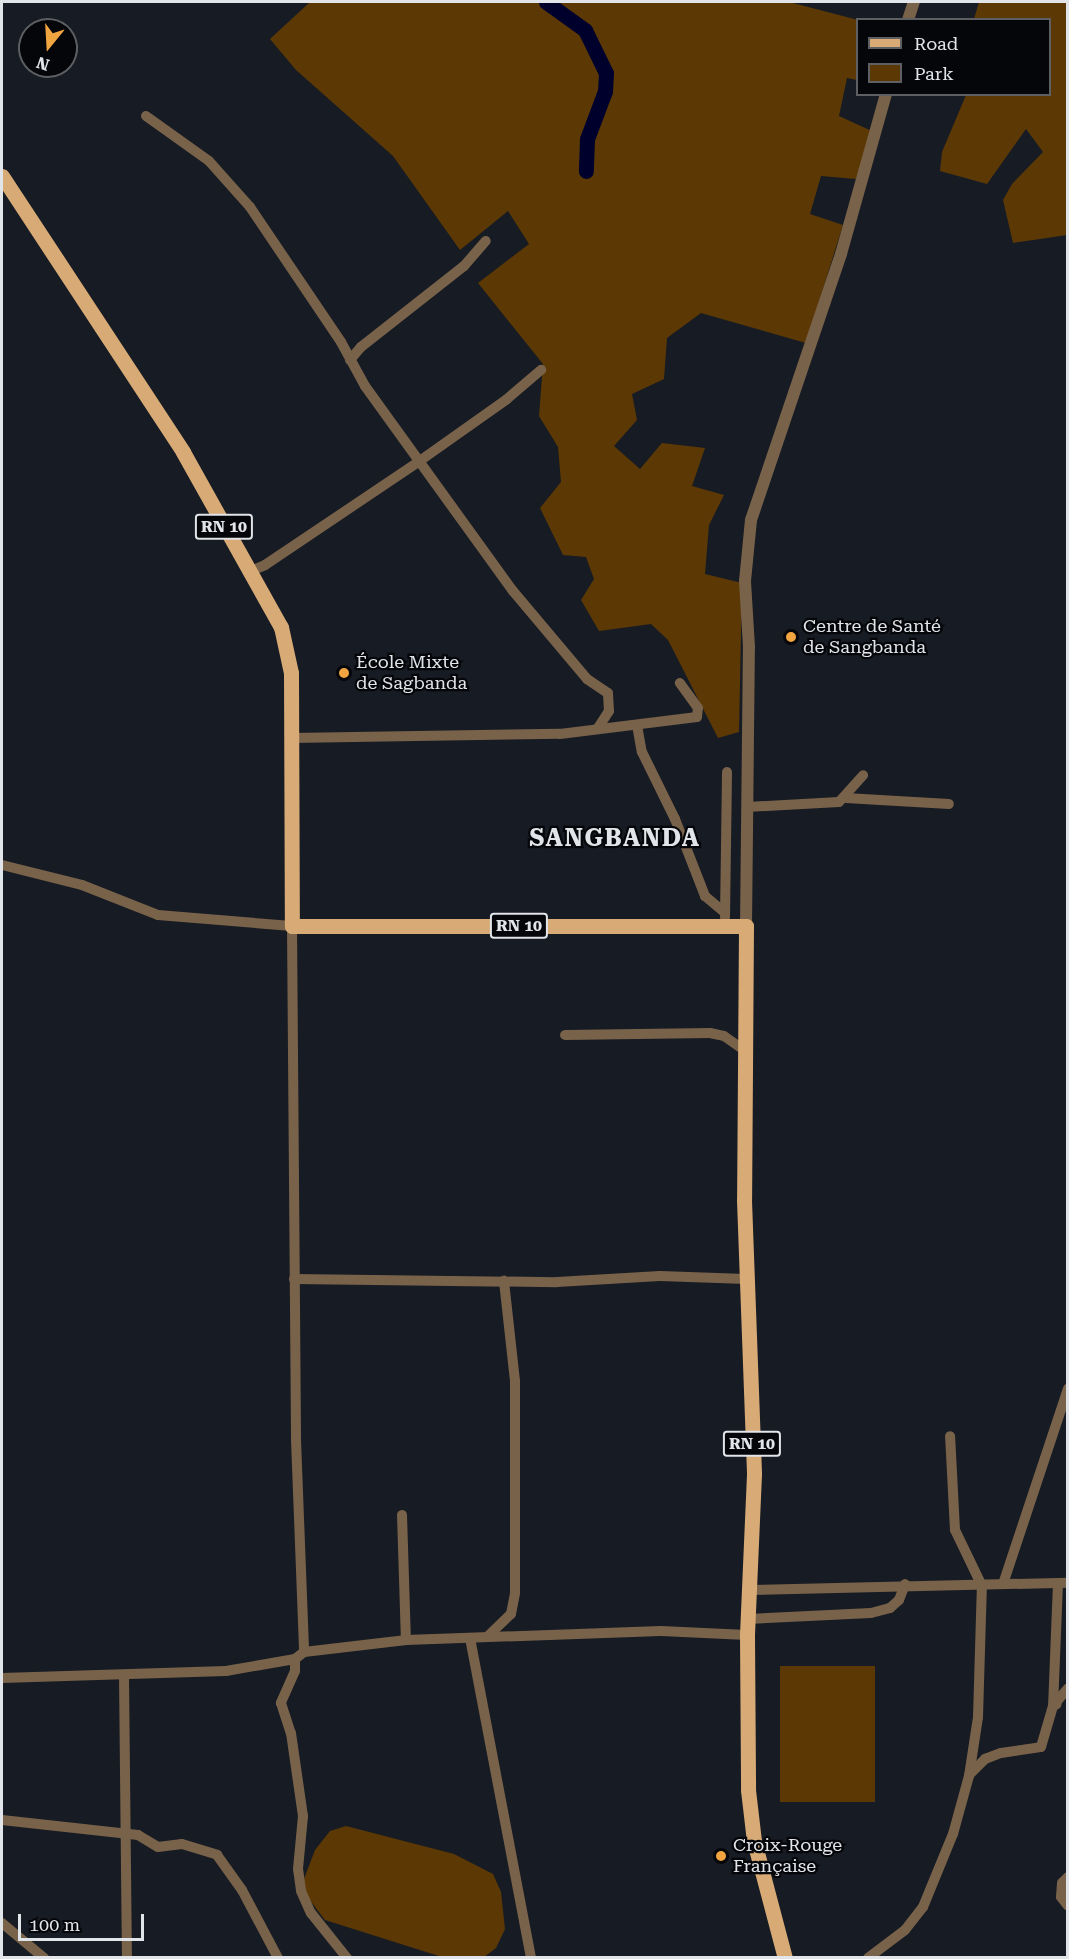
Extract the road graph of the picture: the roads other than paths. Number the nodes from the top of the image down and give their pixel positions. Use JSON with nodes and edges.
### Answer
{"nodes":[{"id":1,"x":914,"y":2,"type":"edge"},
{"id":2,"x":909,"y":18,"type":"edge"},
{"id":3,"x":885,"y":96,"type":"edge"},
{"id":4,"x":146,"y":116,"type":"dead end"},
{"id":5,"x":2,"y":176,"type":"edge"},
{"id":6,"x":486,"y":241,"type":"dead end"},
{"id":7,"x":350,"y":360,"type":"junction"},
{"id":8,"x":541,"y":370,"type":"dead end"},
{"id":9,"x":421,"y":460,"type":"junction"},
{"id":10,"x":248,"y":572,"type":"junction"},
{"id":11,"x":680,"y":683,"type":"dead end"},
{"id":12,"x":637,"y":725,"type":"junction"},
{"id":13,"x":598,"y":728,"type":"junction"},
{"id":14,"x":291,"y":738,"type":"junction"},
{"id":15,"x":727,"y":772,"type":"dead end"},
{"id":16,"x":863,"y":775,"type":"dead end"},
{"id":17,"x":846,"y":798,"type":"junction"},
{"id":18,"x":949,"y":804,"type":"dead end"},
{"id":19,"x":747,"y":807,"type":"junction"},
{"id":20,"x":2,"y":865,"type":"edge"},
{"id":21,"x":725,"y":919,"type":"junction"},
{"id":22,"x":292,"y":926,"type":"junction"},
{"id":23,"x":746,"y":926,"type":"junction"},
{"id":24,"x":565,"y":1035,"type":"dead end"},
{"id":25,"x":744,"y":1050,"type":"junction"},
{"id":26,"x":294,"y":1279,"type":"junction"},
{"id":27,"x":746,"y":1279,"type":"junction"},
{"id":28,"x":504,"y":1281,"type":"junction"},
{"id":29,"x":1068,"y":1389,"type":"edge"},
{"id":30,"x":950,"y":1436,"type":"dead end"},
{"id":31,"x":402,"y":1515,"type":"dead end"},
{"id":32,"x":1063,"y":1583,"type":"edge"},
{"id":33,"x":905,"y":1584,"type":"junction"},
{"id":34,"x":1003,"y":1584,"type":"junction"},
{"id":35,"x":982,"y":1586,"type":"junction"},
{"id":36,"x":748,"y":1590,"type":"junction"},
{"id":37,"x":748,"y":1619,"type":"junction"},
{"id":38,"x":747,"y":1635,"type":"junction"},
{"id":39,"x":488,"y":1636,"type":"junction"},
{"id":40,"x":470,"y":1638,"type":"junction"},
{"id":41,"x":406,"y":1640,"type":"junction"},
{"id":42,"x":300,"y":1655,"type":"junction"},
{"id":43,"x":124,"y":1677,"type":"junction"},
{"id":44,"x":2,"y":1678,"type":"edge"},
{"id":45,"x":1068,"y":1688,"type":"edge"},
{"id":46,"x":1068,"y":1700,"type":"edge"},
{"id":47,"x":1053,"y":1706,"type":"junction"},
{"id":48,"x":969,"y":1776,"type":"junction"},
{"id":49,"x":2,"y":1820,"type":"edge"},
{"id":50,"x":127,"y":1834,"type":"junction"},
{"id":51,"x":1068,"y":1877,"type":"edge"},
{"id":52,"x":1068,"y":1906,"type":"edge"},
{"id":53,"x":2,"y":1923,"type":"edge"},
{"id":54,"x":44,"y":1958,"type":"edge"},
{"id":55,"x":128,"y":1958,"type":"edge"},
{"id":56,"x":278,"y":1958,"type":"edge"},
{"id":57,"x":347,"y":1958,"type":"edge"},
{"id":58,"x":531,"y":1958,"type":"edge"},
{"id":59,"x":785,"y":1958,"type":"edge"},
{"id":60,"x":868,"y":1958,"type":"edge"}],
"edges":[{"from":1,"to":2,"type":"street"},
{"from":3,"to":19,"type":"street"},
{"from":4,"to":7,"type":"street"},
{"from":5,"to":10,"type":"main road","number":"RN 10"},
{"from":6,"to":7,"type":"street"},
{"from":7,"to":9,"type":"street"},
{"from":8,"to":9,"type":"street"},
{"from":9,"to":10,"type":"street"},
{"from":9,"to":13,"type":"street"},
{"from":10,"to":14,"type":"main road","number":"RN 10"},
{"from":11,"to":12,"type":"street"},
{"from":12,"to":13,"type":"street"},
{"from":12,"to":21,"type":"street"},
{"from":13,"to":14,"type":"street"},
{"from":14,"to":22,"type":"main road","number":"RN 10"},
{"from":15,"to":21,"type":"street"},
{"from":16,"to":17,"type":"street"},
{"from":17,"to":18,"type":"street"},
{"from":17,"to":19,"type":"street"},
{"from":19,"to":23,"type":"street"},
{"from":20,"to":22,"type":"street"},
{"from":21,"to":22,"type":"main road","number":"RN 10"},
{"from":21,"to":23,"type":"main road","number":"RN 10"},
{"from":22,"to":26,"type":"street"},
{"from":23,"to":25,"type":"main road","number":"RN 10"},
{"from":24,"to":25,"type":"street"},
{"from":25,"to":27,"type":"main road","number":"RN 10"},
{"from":26,"to":28,"type":"street"},
{"from":26,"to":42,"type":"street"},
{"from":27,"to":28,"type":"street"},
{"from":27,"to":36,"type":"main road","number":"RN 10"},
{"from":28,"to":39,"type":"street"},
{"from":29,"to":34,"type":"street"},
{"from":30,"to":35,"type":"street"},
{"from":31,"to":41,"type":"street"},
{"from":32,"to":34,"type":"street"},
{"from":32,"to":47,"type":"street"},
{"from":33,"to":35,"type":"street"},
{"from":33,"to":36,"type":"street"},
{"from":33,"to":37,"type":"street"},
{"from":34,"to":35,"type":"street"},
{"from":35,"to":48,"type":"street"},
{"from":36,"to":37,"type":"main road","number":"RN 10"},
{"from":37,"to":38,"type":"main road","number":"RN 10"},
{"from":38,"to":39,"type":"street"},
{"from":38,"to":59,"type":"main road","number":"RN 10"},
{"from":39,"to":40,"type":"street"},
{"from":40,"to":41,"type":"street"},
{"from":40,"to":58,"type":"street"},
{"from":41,"to":42,"type":"street"},
{"from":42,"to":43,"type":"street"},
{"from":42,"to":57,"type":"street"},
{"from":43,"to":44,"type":"street"},
{"from":43,"to":50,"type":"street"},
{"from":45,"to":47,"type":"street"},
{"from":46,"to":47,"type":"street"},
{"from":47,"to":48,"type":"street"},
{"from":48,"to":60,"type":"street"},
{"from":49,"to":50,"type":"street"},
{"from":50,"to":55,"type":"street"},
{"from":50,"to":56,"type":"street"},
{"from":51,"to":52,"type":"street"},
{"from":53,"to":54,"type":"street"}]}
